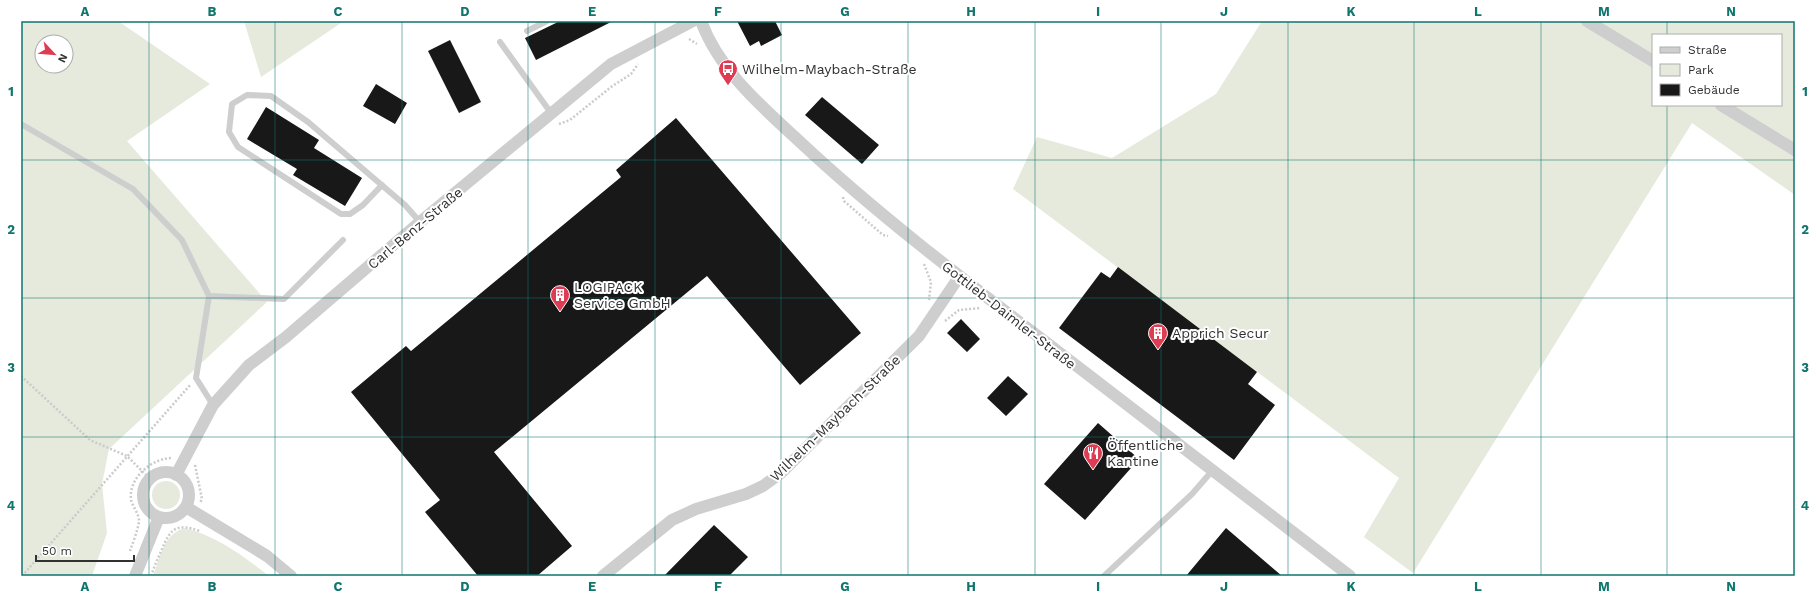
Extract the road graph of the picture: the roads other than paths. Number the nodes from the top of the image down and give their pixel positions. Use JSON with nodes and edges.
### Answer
{"nodes":[{"id":1,"x":547,"y":21,"type":"edge"},
{"id":2,"x":692,"y":21,"type":"edge"},
{"id":3,"x":701,"y":21,"type":"edge"},
{"id":4,"x":1587,"y":21,"type":"edge"},
{"id":5,"x":527,"y":31,"type":"dead end"},
{"id":6,"x":500,"y":42,"type":"dead end"},
{"id":7,"x":1652,"y":60,"type":"edge"},
{"id":8,"x":1723,"y":106,"type":"edge"},
{"id":9,"x":551,"y":114,"type":"junction"},
{"id":10,"x":21,"y":124,"type":"edge"},
{"id":11,"x":1795,"y":150,"type":"edge"},
{"id":12,"x":382,"y":185,"type":"junction"},
{"id":13,"x":420,"y":222,"type":"junction"},
{"id":14,"x":343,"y":240,"type":"dead end"},
{"id":15,"x":959,"y":277,"type":"junction"},
{"id":16,"x":209,"y":296,"type":"junction"},
{"id":17,"x":213,"y":405,"type":"junction"},
{"id":18,"x":1212,"y":471,"type":"junction"},
{"id":19,"x":176,"y":475,"type":"junction"},
{"id":20,"x":191,"y":510,"type":"junction"},
{"id":21,"x":159,"y":517,"type":"junction"},
{"id":22,"x":135,"y":576,"type":"edge"},
{"id":23,"x":291,"y":576,"type":"edge"},
{"id":24,"x":603,"y":576,"type":"edge"},
{"id":25,"x":1104,"y":576,"type":"edge"},
{"id":26,"x":1350,"y":576,"type":"edge"}],
"edges":[{"from":1,"to":5,"type":"lane"},
{"from":2,"to":9,"type":"street","name":"Carl-Benz-Straße"},
{"from":3,"to":15,"type":"street","name":"Gottlieb-Daimler-Straße"},
{"from":4,"to":7,"type":"street"},
{"from":6,"to":9,"type":"lane"},
{"from":8,"to":11,"type":"street"},
{"from":9,"to":13,"type":"street","name":"Carl-Benz-Straße"},
{"from":10,"to":16,"type":"lane"},
{"from":12,"to":12,"type":"lane"},
{"from":12,"to":13,"type":"lane"},
{"from":13,"to":17,"type":"street","name":"Carl-Benz-Straße"},
{"from":14,"to":16,"type":"lane"},
{"from":15,"to":18,"type":"street","name":"Gottlieb-Daimler-Straße"},
{"from":15,"to":24,"type":"street","name":"Wilhelm-Maybach-Straße"},
{"from":16,"to":17,"type":"lane"},
{"from":17,"to":19,"type":"street","name":"Carl-Benz-Straße"},
{"from":18,"to":25,"type":"lane"},
{"from":18,"to":26,"type":"street","name":"Gottlieb-Daimler-Straße"},
{"from":19,"to":20,"type":"street"},
{"from":19,"to":21,"type":"street"},
{"from":20,"to":21,"type":"street"},
{"from":20,"to":23,"type":"street"},
{"from":21,"to":22,"type":"street"}]}
